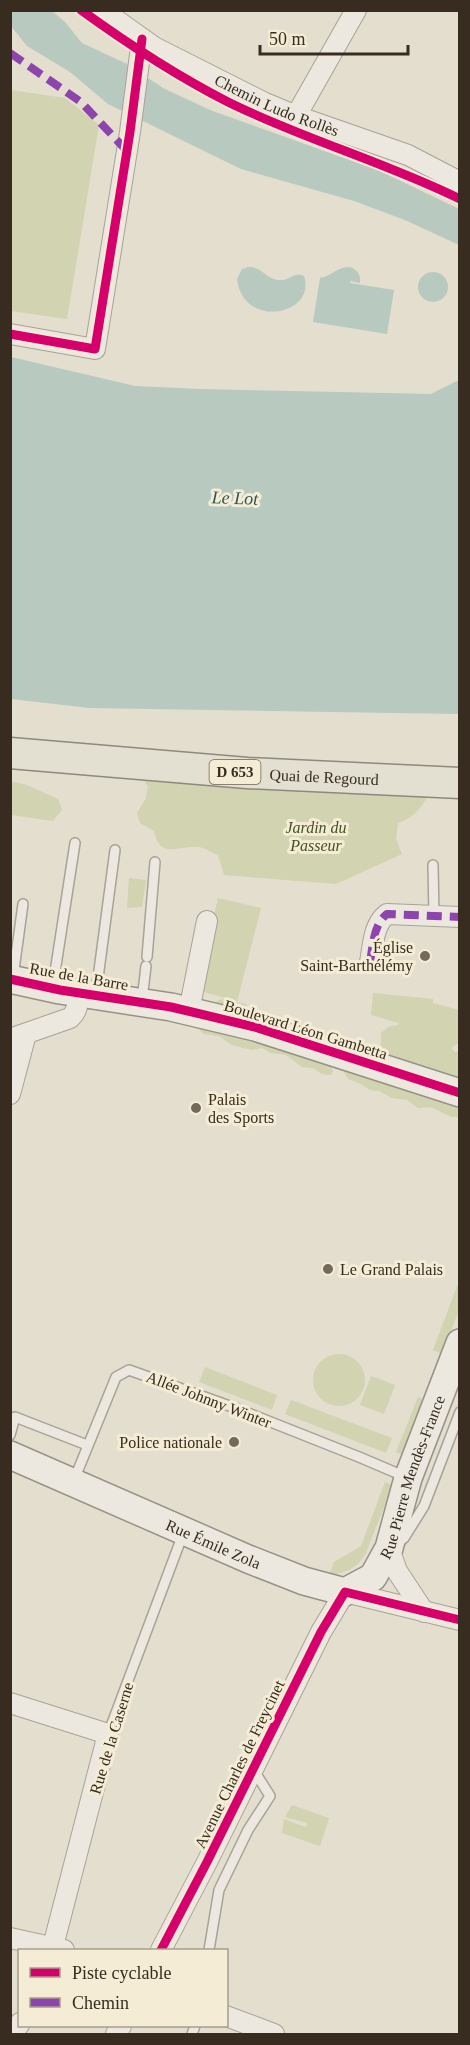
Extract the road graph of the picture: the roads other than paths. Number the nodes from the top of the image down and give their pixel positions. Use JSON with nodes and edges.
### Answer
{"nodes":[{"id":1,"x":102,"y":10,"type":"edge"},
{"id":2,"x":356,"y":10,"type":"edge"},
{"id":3,"x":141,"y":48,"type":"junction"},
{"id":4,"x":296,"y":116,"type":"junction"},
{"id":5,"x":459,"y":182,"type":"edge"},
{"id":6,"x":10,"y":334,"type":"edge"},
{"id":7,"x":10,"y":753,"type":"edge"},
{"id":8,"x":459,"y":783,"type":"edge"},
{"id":9,"x":75,"y":843,"type":"dead end"},
{"id":10,"x":115,"y":850,"type":"dead end"},
{"id":11,"x":155,"y":861,"type":"dead end"},
{"id":12,"x":433,"y":865,"type":"dead end"},
{"id":13,"x":23,"y":904,"type":"dead end"},
{"id":14,"x":434,"y":916,"type":"junction"},
{"id":15,"x":459,"y":917,"type":"edge"},
{"id":16,"x":207,"y":921,"type":"dead end"},
{"id":17,"x":370,"y":963,"type":"dead end"},
{"id":18,"x":11,"y":979,"type":"edge"},
{"id":19,"x":75,"y":992,"type":"junction"},
{"id":20,"x":142,"y":1002,"type":"junction"},
{"id":21,"x":189,"y":1011,"type":"junction"},
{"id":22,"x":18,"y":1036,"type":"edge"},
{"id":23,"x":459,"y":1093,"type":"edge"},
{"id":24,"x":10,"y":1094,"type":"edge"},
{"id":25,"x":459,"y":1343,"type":"edge"},
{"id":26,"x":459,"y":1412,"type":"edge"},
{"id":27,"x":10,"y":1435,"type":"edge"},
{"id":28,"x":87,"y":1445,"type":"junction"},
{"id":29,"x":10,"y":1455,"type":"edge"},
{"id":30,"x":408,"y":1478,"type":"junction"},
{"id":31,"x":73,"y":1482,"type":"junction"},
{"id":32,"x":184,"y":1530,"type":"junction"},
{"id":33,"x":389,"y":1548,"type":"junction"},
{"id":34,"x":345,"y":1592,"type":"junction"},
{"id":35,"x":424,"y":1612,"type":"junction"},
{"id":36,"x":459,"y":1620,"type":"edge"},
{"id":37,"x":10,"y":1703,"type":"edge"},
{"id":38,"x":108,"y":1734,"type":"junction"},
{"id":39,"x":253,"y":1769,"type":"junction"},
{"id":40,"x":10,"y":1938,"type":"edge"},
{"id":41,"x":53,"y":1949,"type":"edge"},
{"id":42,"x":57,"y":1949,"type":"edge"},
{"id":43,"x":162,"y":1949,"type":"edge"},
{"id":44,"x":209,"y":1949,"type":"edge"},
{"id":45,"x":228,"y":2017,"type":"edge"},
{"id":46,"x":274,"y":2034,"type":"edge"}],
"edges":[{"from":1,"to":3,"type":"street","name":"Chemin Ludo Rollès"},
{"from":2,"to":4,"type":"street"},
{"from":3,"to":4,"type":"street","name":"Chemin Ludo Rollès"},
{"from":3,"to":6,"type":"street"},
{"from":4,"to":5,"type":"street","name":"Chemin Ludo Rollès"},
{"from":7,"to":8,"type":"main road","name":"Quai de Regourd","number":"D 653"},
{"from":9,"to":19,"type":"lane"},
{"from":10,"to":19,"type":"lane"},
{"from":11,"to":20,"type":"lane"},
{"from":12,"to":14,"type":"lane"},
{"from":13,"to":18,"type":"lane"},
{"from":14,"to":15,"type":"street"},
{"from":14,"to":17,"type":"street"},
{"from":16,"to":21,"type":"street"},
{"from":18,"to":19,"type":"main road","name":"Rue de la Barre"},
{"from":19,"to":20,"type":"main road","name":"Rue de la Barre"},
{"from":19,"to":22,"type":"street"},
{"from":20,"to":21,"type":"main road","name":"Boulevard Léon Gambetta"},
{"from":21,"to":23,"type":"main road","name":"Boulevard Léon Gambetta"},
{"from":22,"to":24,"type":"street"},
{"from":25,"to":30,"type":"main road","name":"Rue Pierre Mendès-France"},
{"from":26,"to":33,"type":"lane"},
{"from":27,"to":28,"type":"lane"},
{"from":28,"to":30,"type":"lane","name":"Allée Johnny Winter"},
{"from":28,"to":31,"type":"lane","name":"Allée Johnny Winter"},
{"from":29,"to":31,"type":"main road","name":"Rue Émile Zola"},
{"from":30,"to":33,"type":"main road","name":"Rue Pierre Mendès-France"},
{"from":31,"to":32,"type":"main road","name":"Rue Émile Zola"},
{"from":32,"to":34,"type":"main road","name":"Rue Émile Zola"},
{"from":32,"to":38,"type":"lane","name":"Rue de la Caserne"},
{"from":33,"to":34,"type":"main road","name":"Rue Pierre Mendès-France"},
{"from":33,"to":35,"type":"street"},
{"from":34,"to":35,"type":"street","name":"Rue Émile Zola"},
{"from":34,"to":39,"type":"street","name":"Avenue Charles de Freycinet"},
{"from":35,"to":36,"type":"street","name":"Rue Émile Zola"},
{"from":37,"to":38,"type":"street"},
{"from":38,"to":42,"type":"street","name":"Rue de la Caserne"},
{"from":39,"to":43,"type":"street","name":"Avenue Charles de Freycinet"},
{"from":39,"to":44,"type":"lane"},
{"from":40,"to":41,"type":"street"},
{"from":45,"to":46,"type":"street"}]}
